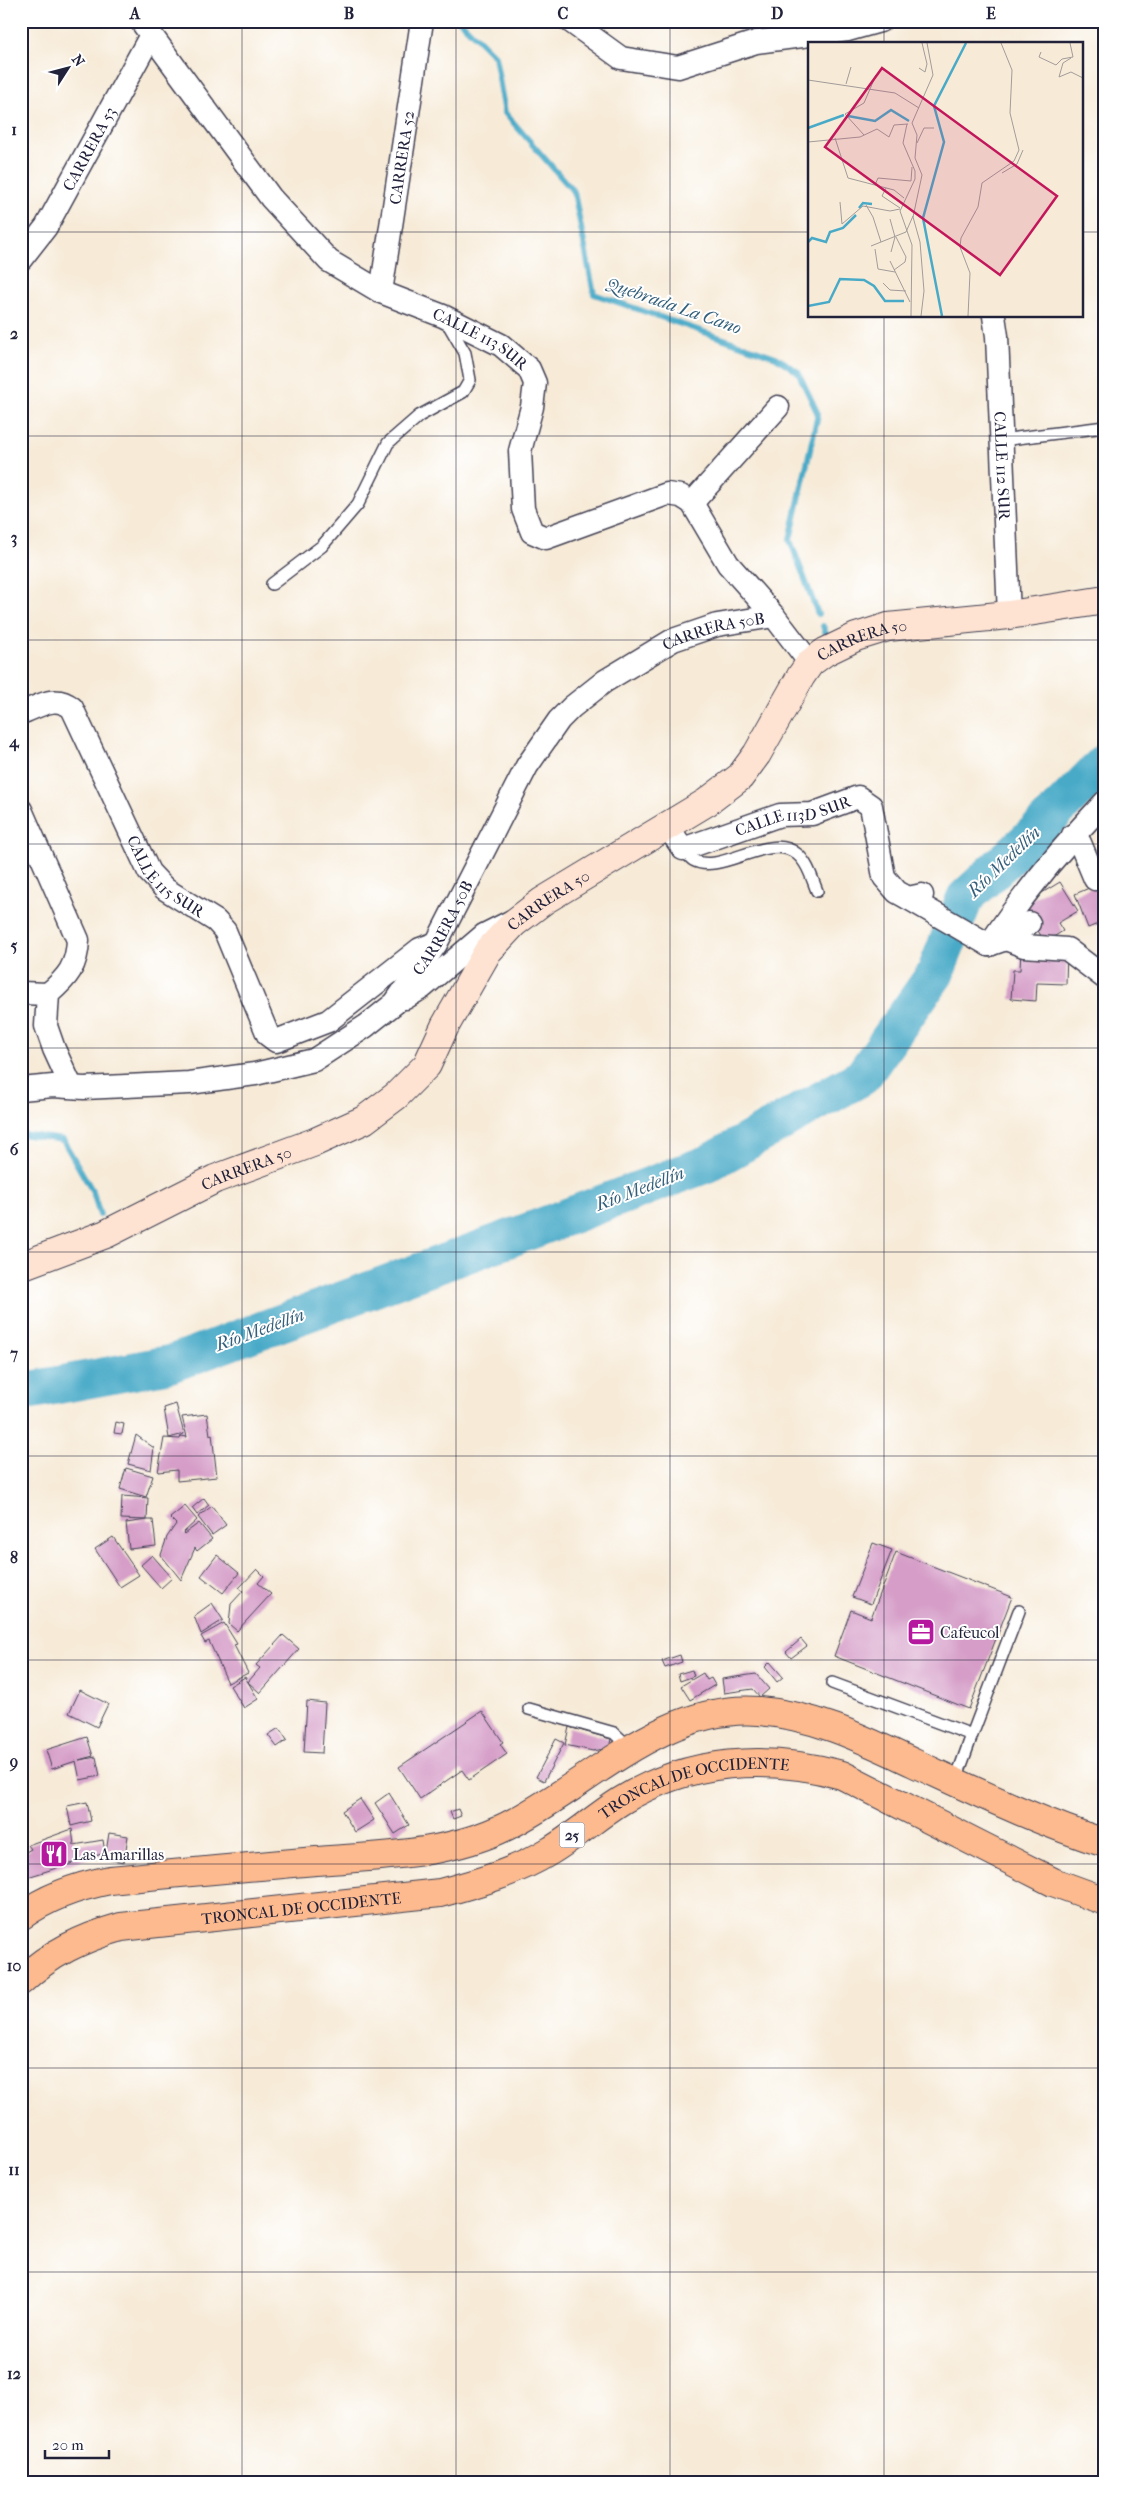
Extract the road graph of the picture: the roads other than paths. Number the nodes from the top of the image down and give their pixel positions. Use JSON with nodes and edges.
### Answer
{"nodes":[{"id":1,"x":422,"y":21,"type":"edge"},
{"id":2,"x":570,"y":21,"type":"edge"},
{"id":3,"x":880,"y":21,"type":"edge"},
{"id":4,"x":146,"y":28,"type":"edge"},
{"id":5,"x":849,"y":32,"type":"edge"},
{"id":6,"x":21,"y":259,"type":"edge"},
{"id":7,"x":381,"y":292,"type":"junction"},
{"id":8,"x":443,"y":316,"type":"junction"},
{"id":9,"x":994,"y":318,"type":"edge"},
{"id":10,"x":778,"y":407,"type":"dead end"},
{"id":11,"x":1105,"y":427,"type":"edge"},
{"id":12,"x":1002,"y":440,"type":"junction"},
{"id":13,"x":692,"y":503,"type":"junction"},
{"id":14,"x":272,"y":584,"type":"dead end"},
{"id":15,"x":1105,"y":600,"type":"edge"},
{"id":16,"x":1009,"y":615,"type":"junction"},
{"id":17,"x":774,"y":616,"type":"junction"},
{"id":18,"x":810,"y":664,"type":"junction"},
{"id":19,"x":21,"y":713,"type":"edge"},
{"id":20,"x":1105,"y":802,"type":"edge"},
{"id":21,"x":21,"y":810,"type":"edge"},
{"id":22,"x":668,"y":827,"type":"junction"},
{"id":23,"x":1073,"y":836,"type":"junction"},
{"id":24,"x":683,"y":849,"type":"junction"},
{"id":25,"x":29,"y":850,"type":"edge"},
{"id":26,"x":1094,"y":879,"type":"dead end"},
{"id":27,"x":816,"y":891,"type":"dead end"},
{"id":28,"x":525,"y":915,"type":"junction"},
{"id":29,"x":1029,"y":923,"type":"dead end"},
{"id":30,"x":998,"y":942,"type":"junction"},
{"id":31,"x":436,"y":944,"type":"junction"},
{"id":32,"x":1105,"y":978,"type":"edge"},
{"id":33,"x":21,"y":993,"type":"edge"},
{"id":34,"x":48,"y":994,"type":"junction"},
{"id":35,"x":395,"y":1003,"type":"junction"},
{"id":36,"x":71,"y":1086,"type":"junction"},
{"id":37,"x":21,"y":1089,"type":"edge"},
{"id":38,"x":21,"y":1266,"type":"edge"},
{"id":39,"x":1019,"y":1610,"type":"dead end"},
{"id":40,"x":832,"y":1683,"type":"dead end"},
{"id":41,"x":528,"y":1709,"type":"dead end"},
{"id":42,"x":972,"y":1735,"type":"junction"},
{"id":43,"x":632,"y":1749,"type":"junction"},
{"id":44,"x":955,"y":1782,"type":"junction"},
{"id":45,"x":1105,"y":1843,"type":"edge"},
{"id":46,"x":1105,"y":1900,"type":"edge"},
{"id":47,"x":21,"y":1916,"type":"edge"},
{"id":48,"x":21,"y":1981,"type":"edge"}],
"edges":[{"from":1,"to":7,"type":"street","name":"CARRERA 52"},
{"from":2,"to":5,"type":"street"},
{"from":3,"to":5,"type":"street"},
{"from":4,"to":6,"type":"street","name":"CARRERA 53"},
{"from":4,"to":7,"type":"street","name":"CALLE 113 SUR"},
{"from":7,"to":8,"type":"street","name":"CALLE 113 SUR"},
{"from":8,"to":13,"type":"street","name":"CALLE 113 SUR"},
{"from":8,"to":14,"type":"lane"},
{"from":9,"to":12,"type":"street","name":"CALLE 112 SUR"},
{"from":10,"to":13,"type":"street"},
{"from":11,"to":12,"type":"lane"},
{"from":12,"to":16,"type":"street","name":"CALLE 112 SUR"},
{"from":13,"to":17,"type":"street"},
{"from":15,"to":16,"type":"main road","name":"CARRERA 50"},
{"from":16,"to":18,"type":"main road","name":"CARRERA 50"},
{"from":17,"to":18,"type":"street"},
{"from":17,"to":31,"type":"street","name":"CARRERA 50B"},
{"from":18,"to":22,"type":"main road","name":"CARRERA 50"},
{"from":19,"to":31,"type":"street","name":"CALLE 115 SUR"},
{"from":20,"to":23,"type":"street"},
{"from":21,"to":25,"type":"street"},
{"from":22,"to":24,"type":"street"},
{"from":22,"to":28,"type":"main road","name":"CARRERA 50"},
{"from":23,"to":26,"type":"street"},
{"from":23,"to":30,"type":"street"},
{"from":24,"to":27,"type":"lane"},
{"from":24,"to":30,"type":"street","name":"CALLE 113D SUR"},
{"from":25,"to":34,"type":"street"},
{"from":28,"to":35,"type":"street"},
{"from":28,"to":38,"type":"main road","name":"CARRERA 50"},
{"from":29,"to":30,"type":"street"},
{"from":30,"to":32,"type":"street"},
{"from":31,"to":35,"type":"street","name":"CARRERA 50B"},
{"from":33,"to":34,"type":"street"},
{"from":34,"to":36,"type":"street"},
{"from":35,"to":36,"type":"street","name":"CARRERA 50B"},
{"from":36,"to":37,"type":"street","name":"CARRERA 50B"},
{"from":39,"to":42,"type":"lane"},
{"from":40,"to":42,"type":"lane"},
{"from":41,"to":43,"type":"lane"},
{"from":42,"to":44,"type":"lane"},
{"from":43,"to":44,"type":"highway","number":"25"},
{"from":43,"to":47,"type":"highway","number":"25"},
{"from":44,"to":45,"type":"highway","number":"25"},
{"from":46,"to":48,"type":"highway","name":"TRONCAL DE OCCIDENTE","number":"25"}]}
